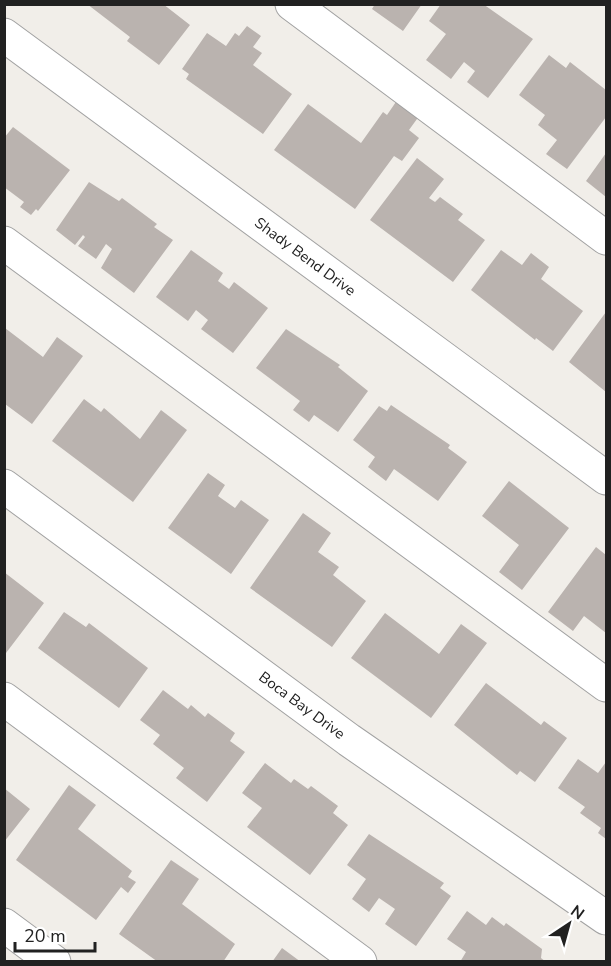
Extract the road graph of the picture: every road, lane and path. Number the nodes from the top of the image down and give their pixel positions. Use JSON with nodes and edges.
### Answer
{"nodes":[{"id":1,"x":292,"y":4,"type":"edge"},
{"id":2,"x":4,"y":35,"type":"edge"},
{"id":3,"x":606,"y":238,"type":"edge"},
{"id":4,"x":4,"y":243,"type":"edge"},
{"id":5,"x":606,"y":478,"type":"edge"},
{"id":6,"x":4,"y":486,"type":"edge"},
{"id":7,"x":606,"y":685,"type":"edge"},
{"id":8,"x":4,"y":699,"type":"edge"},
{"id":9,"x":606,"y":918,"type":"edge"},
{"id":10,"x":4,"y":926,"type":"edge"},
{"id":11,"x":54,"y":962,"type":"edge"},
{"id":12,"x":360,"y":962,"type":"edge"}],
"edges":[{"from":1,"to":3,"type":"street"},
{"from":2,"to":5,"type":"street","name":"Shady Bend Drive"},
{"from":4,"to":7,"type":"street"},
{"from":6,"to":9,"type":"street","name":"Boca Bay Drive"},
{"from":8,"to":12,"type":"street"},
{"from":10,"to":11,"type":"street"}]}
